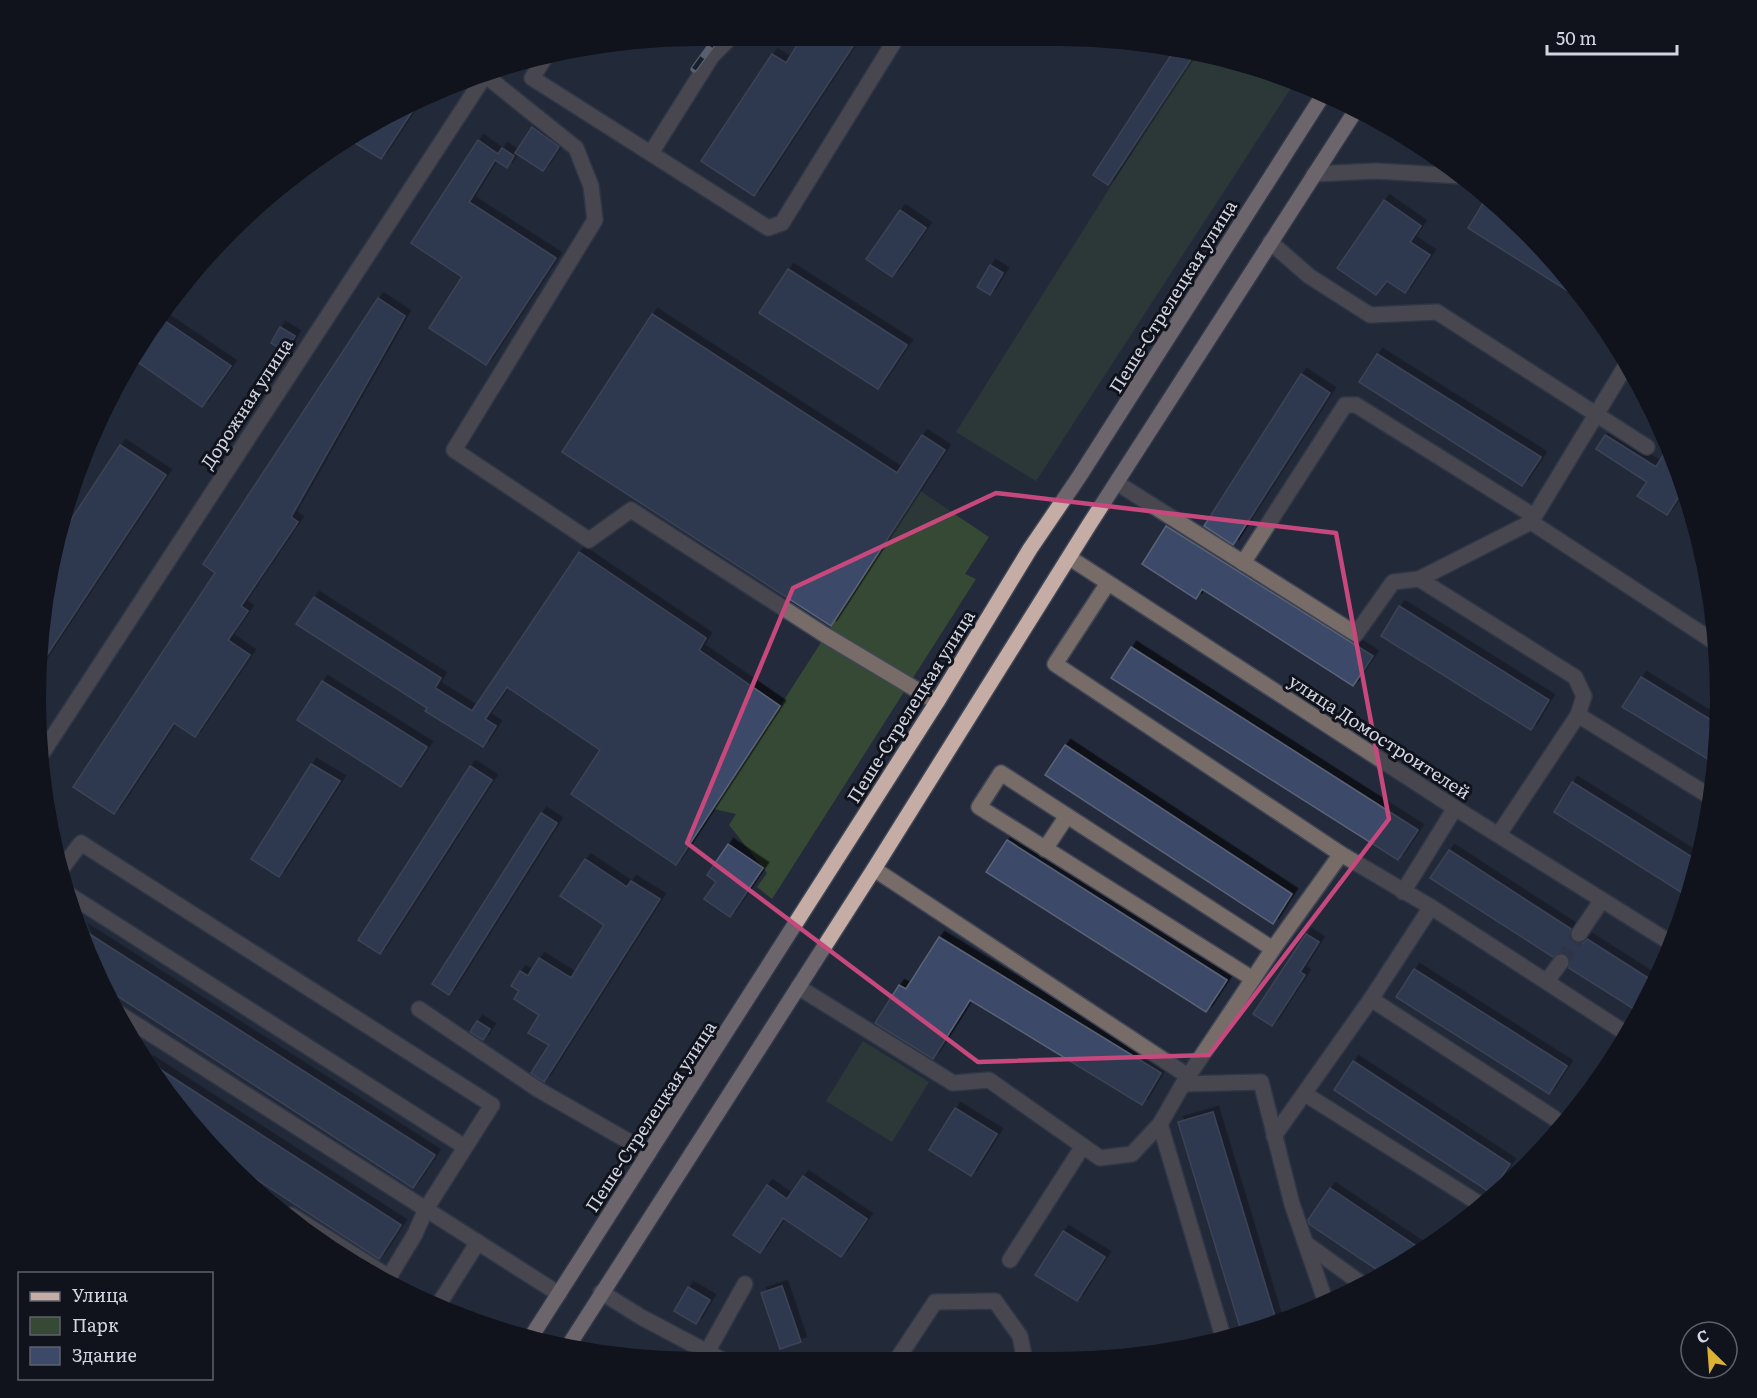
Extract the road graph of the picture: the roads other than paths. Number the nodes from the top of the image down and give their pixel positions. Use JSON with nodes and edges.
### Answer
{"nodes":[{"id":1,"x":722,"y":46,"type":"edge"},
{"id":2,"x":891,"y":46,"type":"edge"},
{"id":3,"x":539,"y":67,"type":"edge"},
{"id":4,"x":491,"y":81,"type":"edge"},
{"id":5,"x":479,"y":85,"type":"edge"},
{"id":6,"x":1319,"y":101,"type":"edge"},
{"id":7,"x":1352,"y":117,"type":"edge"},
{"id":8,"x":651,"y":153,"type":"junction"},
{"id":9,"x":1314,"y":174,"type":"junction"},
{"id":10,"x":1447,"y":175,"type":"edge"},
{"id":11,"x":1270,"y":242,"type":"junction"},
{"id":12,"x":1622,"y":372,"type":"edge"},
{"id":13,"x":1595,"y":416,"type":"junction"},
{"id":14,"x":1647,"y":447,"type":"dead end"},
{"id":15,"x":1117,"y":483,"type":"junction"},
{"id":16,"x":1533,"y":519,"type":"junction"},
{"id":17,"x":1070,"y":558,"type":"junction"},
{"id":18,"x":1243,"y":563,"type":"junction"},
{"id":19,"x":1419,"y":579,"type":"junction"},
{"id":20,"x":1108,"y":583,"type":"junction"},
{"id":21,"x":1707,"y":637,"type":"edge"},
{"id":22,"x":937,"y":702,"type":"junction"},
{"id":23,"x":1578,"y":715,"type":"junction"},
{"id":24,"x":48,"y":744,"type":"edge"},
{"id":25,"x":1704,"y":792,"type":"edge"},
{"id":26,"x":1455,"y":808,"type":"junction"},
{"id":27,"x":1067,"y":816,"type":"junction"},
{"id":28,"x":1499,"y":834,"type":"junction"},
{"id":29,"x":1045,"y":849,"type":"junction"},
{"id":30,"x":1341,"y":854,"type":"junction"},
{"id":31,"x":67,"y":861,"type":"edge"},
{"id":32,"x":874,"y":869,"type":"junction"},
{"id":33,"x":1404,"y":892,"type":"junction"},
{"id":34,"x":1602,"y":900,"type":"junction"},
{"id":35,"x":79,"y":901,"type":"edge"},
{"id":36,"x":1431,"y":908,"type":"junction"},
{"id":37,"x":1579,"y":934,"type":"tunnel mouth"},
{"id":38,"x":1665,"y":939,"type":"edge"},
{"id":39,"x":1273,"y":949,"type":"junction"},
{"id":40,"x":1561,"y":962,"type":"tunnel mouth"},
{"id":41,"x":1253,"y":979,"type":"junction"},
{"id":42,"x":1547,"y":981,"type":"junction"},
{"id":43,"x":798,"y":987,"type":"junction"},
{"id":44,"x":1371,"y":999,"type":"junction"},
{"id":45,"x":419,"y":1009,"type":"dead end"},
{"id":46,"x":133,"y":1022,"type":"edge"},
{"id":47,"x":1620,"y":1030,"type":"edge"},
{"id":48,"x":1185,"y":1080,"type":"junction"},
{"id":49,"x":1305,"y":1094,"type":"junction"},
{"id":50,"x":1554,"y":1118,"type":"dead end"},
{"id":51,"x":1160,"y":1124,"type":"junction"},
{"id":52,"x":1275,"y":1136,"type":"junction"},
{"id":53,"x":1083,"y":1146,"type":"junction"},
{"id":54,"x":465,"y":1147,"type":"junction"},
{"id":55,"x":649,"y":1153,"type":"junction"},
{"id":56,"x":1475,"y":1201,"type":"edge"},
{"id":57,"x":426,"y":1209,"type":"junction"},
{"id":58,"x":478,"y":1242,"type":"junction"},
{"id":59,"x":1308,"y":1245,"type":"junction"},
{"id":60,"x":1011,"y":1260,"type":"dead end"},
{"id":61,"x":390,"y":1273,"type":"edge"},
{"id":62,"x":1356,"y":1279,"type":"edge"},
{"id":63,"x":745,"y":1284,"type":"dead end"},
{"id":64,"x":601,"y":1292,"type":"junction"},
{"id":65,"x":559,"y":1294,"type":"junction"},
{"id":66,"x":1323,"y":1295,"type":"edge"},
{"id":67,"x":442,"y":1299,"type":"edge"},
{"id":68,"x":535,"y":1330,"type":"edge"},
{"id":69,"x":1221,"y":1330,"type":"edge"},
{"id":70,"x":572,"y":1339,"type":"edge"},
{"id":71,"x":707,"y":1352,"type":"joint"},
{"id":72,"x":902,"y":1352,"type":"edge"},
{"id":73,"x":1023,"y":1352,"type":"edge"}],
"edges":[{"from":1,"to":8,"type":"street"},
{"from":2,"to":8,"type":"street"},
{"from":3,"to":8,"type":"street"},
{"from":4,"to":22,"type":"street"},
{"from":5,"to":24,"type":"street","name":"Дорожная улица"},
{"from":6,"to":22,"type":"main road","name":"Пеше-Стрелецкая улица"},
{"from":7,"to":9,"type":"main road"},
{"from":9,"to":10,"type":"street"},
{"from":9,"to":11,"type":"main road"},
{"from":11,"to":13,"type":"street"},
{"from":11,"to":15,"type":"main road"},
{"from":12,"to":13,"type":"street"},
{"from":13,"to":14,"type":"street"},
{"from":13,"to":16,"type":"street"},
{"from":15,"to":17,"type":"main road"},
{"from":15,"to":18,"type":"street"},
{"from":16,"to":18,"type":"street"},
{"from":16,"to":19,"type":"street"},
{"from":16,"to":21,"type":"street"},
{"from":17,"to":20,"type":"street","name":"улица Домостроителей"},
{"from":17,"to":32,"type":"main road"},
{"from":18,"to":19,"type":"street"},
{"from":19,"to":23,"type":"street"},
{"from":20,"to":26,"type":"street","name":"улица Домостроителей"},
{"from":20,"to":30,"type":"street"},
{"from":22,"to":55,"type":"main road","name":"Пеше-Стрелецкая улица"},
{"from":23,"to":25,"type":"street"},
{"from":23,"to":28,"type":"street"},
{"from":26,"to":28,"type":"street","name":"улица Домостроителей"},
{"from":26,"to":33,"type":"street"},
{"from":27,"to":29,"type":"street"},
{"from":27,"to":29,"type":"street"},
{"from":27,"to":39,"type":"street"},
{"from":28,"to":34,"type":"street","name":"улица Домостроителей"},
{"from":29,"to":41,"type":"street"},
{"from":30,"to":33,"type":"street"},
{"from":30,"to":39,"type":"street"},
{"from":31,"to":54,"type":"street"},
{"from":32,"to":43,"type":"main road"},
{"from":32,"to":48,"type":"street"},
{"from":33,"to":36,"type":"street"},
{"from":34,"to":37,"type":"street"},
{"from":34,"to":38,"type":"street","name":"улица Домостроителей"},
{"from":35,"to":54,"type":"street"},
{"from":36,"to":42,"type":"street"},
{"from":36,"to":44,"type":"street"},
{"from":39,"to":41,"type":"street"},
{"from":40,"to":42,"type":"street"},
{"from":41,"to":48,"type":"street"},
{"from":42,"to":47,"type":"street"},
{"from":43,"to":53,"type":"street"},
{"from":43,"to":64,"type":"main road"},
{"from":44,"to":49,"type":"street"},
{"from":44,"to":50,"type":"street"},
{"from":45,"to":55,"type":"street"},
{"from":46,"to":57,"type":"street"},
{"from":48,"to":51,"type":"street"},
{"from":48,"to":52,"type":"street"},
{"from":49,"to":52,"type":"street"},
{"from":49,"to":56,"type":"street"},
{"from":51,"to":53,"type":"street"},
{"from":51,"to":69,"type":"street"},
{"from":52,"to":59,"type":"street"},
{"from":53,"to":60,"type":"street"},
{"from":54,"to":57,"type":"street"},
{"from":55,"to":65,"type":"main road","name":"Пеше-Стрелецкая улица"},
{"from":57,"to":58,"type":"street"},
{"from":57,"to":61,"type":"street"},
{"from":58,"to":65,"type":"street"},
{"from":58,"to":67,"type":"street"},
{"from":59,"to":62,"type":"street"},
{"from":59,"to":66,"type":"street"},
{"from":63,"to":71,"type":"street"},
{"from":64,"to":70,"type":"main road"},
{"from":64,"to":71,"type":"street"},
{"from":65,"to":68,"type":"main road","name":"Пеше-Стрелецкая улица"},
{"from":72,"to":73,"type":"street"}]}
